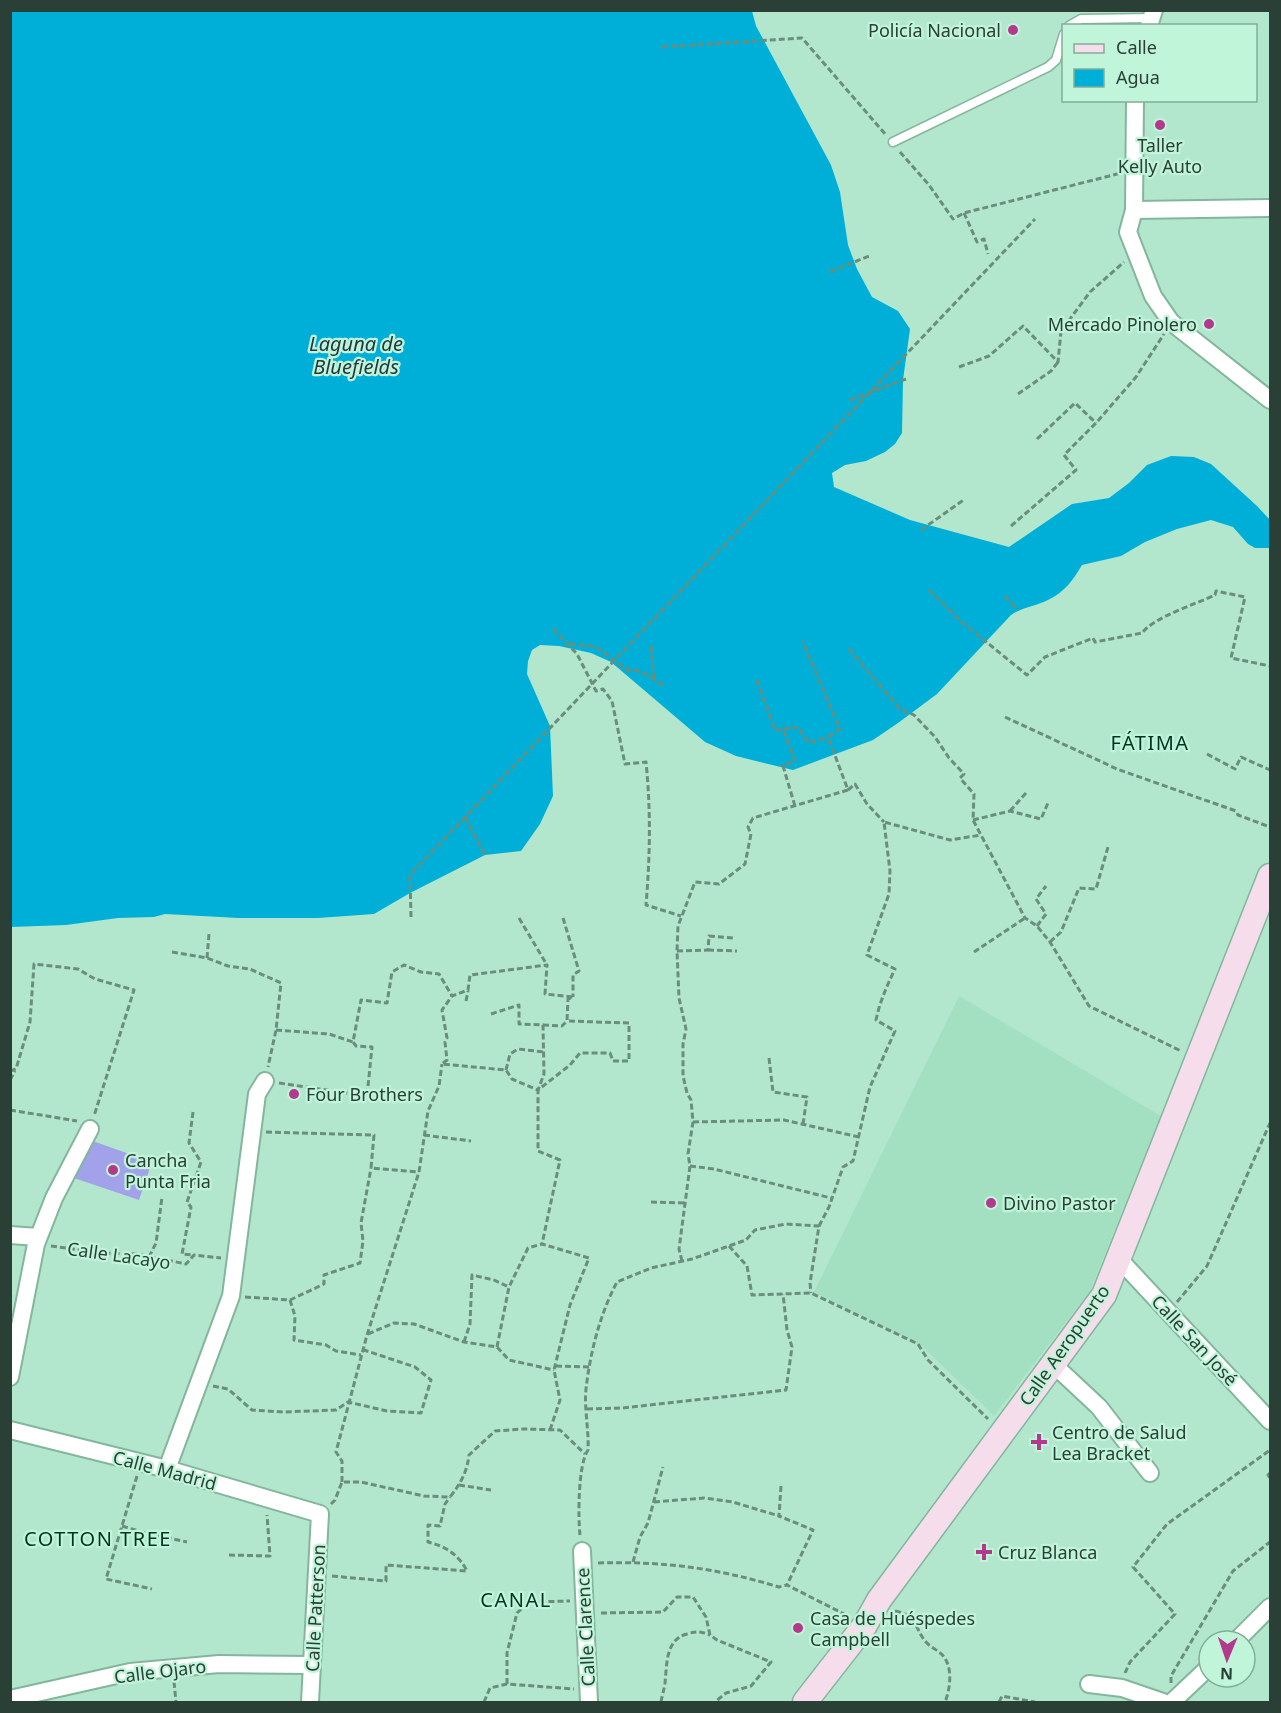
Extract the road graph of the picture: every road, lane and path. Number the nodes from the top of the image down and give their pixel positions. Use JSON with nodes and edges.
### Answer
{"nodes":[{"id":1,"x":1152,"y":18,"type":"edge"},
{"id":2,"x":1072,"y":24,"type":"edge"},
{"id":3,"x":1062,"y":40,"type":"edge"},
{"id":4,"x":662,"y":47,"type":"dead end"},
{"id":5,"x":1135,"y":102,"type":"edge"},
{"id":6,"x":893,"y":142,"type":"junction"},
{"id":7,"x":1135,"y":170,"type":"junction"},
{"id":8,"x":1270,"y":207,"type":"edge"},
{"id":9,"x":1134,"y":210,"type":"junction"},
{"id":10,"x":964,"y":213,"type":"junction"},
{"id":11,"x":1035,"y":219,"type":"dead end"},
{"id":12,"x":1135,"y":253,"type":"junction"},
{"id":13,"x":988,"y":254,"type":"dead end"},
{"id":14,"x":869,"y":255,"type":"dead end"},
{"id":15,"x":830,"y":272,"type":"dead end"},
{"id":16,"x":1171,"y":322,"type":"junction"},
{"id":17,"x":1058,"y":362,"type":"junction"},
{"id":18,"x":959,"y":367,"type":"dead end"},
{"id":19,"x":906,"y":379,"type":"dead end"},
{"id":20,"x":1018,"y":394,"type":"dead end"},
{"id":21,"x":850,"y":400,"type":"dead end"},
{"id":22,"x":1270,"y":400,"type":"edge"},
{"id":23,"x":1096,"y":423,"type":"junction"},
{"id":24,"x":1037,"y":440,"type":"dead end"},
{"id":25,"x":965,"y":499,"type":"dead end"},
{"id":26,"x":1011,"y":526,"type":"dead end"},
{"id":27,"x":921,"y":530,"type":"dead end"},
{"id":28,"x":929,"y":590,"type":"dead end"},
{"id":29,"x":1005,"y":596,"type":"dead end"},
{"id":30,"x":1018,"y":610,"type":"dead end"},
{"id":31,"x":553,"y":629,"type":"dead end"},
{"id":32,"x":802,"y":640,"type":"dead end"},
{"id":33,"x":568,"y":644,"type":"junction"},
{"id":34,"x":651,"y":646,"type":"dead end"},
{"id":35,"x":849,"y":650,"type":"dead end"},
{"id":36,"x":1270,"y":666,"type":"edge"},
{"id":37,"x":654,"y":679,"type":"junction"},
{"id":38,"x":757,"y":680,"type":"dead end"},
{"id":39,"x":665,"y":687,"type":"dead end"},
{"id":40,"x":1005,"y":717,"type":"dead end"},
{"id":41,"x":783,"y":729,"type":"junction"},
{"id":42,"x":828,"y":736,"type":"junction"},
{"id":43,"x":1207,"y":754,"type":"dead end"},
{"id":44,"x":1270,"y":770,"type":"edge"},
{"id":45,"x":848,"y":790,"type":"junction"},
{"id":46,"x":1026,"y":793,"type":"dead end"},
{"id":47,"x":1048,"y":803,"type":"dead end"},
{"id":48,"x":795,"y":806,"type":"junction"},
{"id":49,"x":1010,"y":811,"type":"junction"},
{"id":50,"x":464,"y":815,"type":"dead end"},
{"id":51,"x":973,"y":820,"type":"junction"},
{"id":52,"x":884,"y":822,"type":"junction"},
{"id":53,"x":1270,"y":827,"type":"edge"},
{"id":54,"x":981,"y":836,"type":"junction"},
{"id":55,"x":1108,"y":847,"type":"dead end"},
{"id":56,"x":485,"y":855,"type":"dead end"},
{"id":57,"x":1046,"y":886,"type":"dead end"},
{"id":58,"x":1268,"y":888,"type":"edge"},
{"id":59,"x":681,"y":916,"type":"junction"},
{"id":60,"x":411,"y":918,"type":"dead end"},
{"id":61,"x":519,"y":918,"type":"dead end"},
{"id":62,"x":563,"y":918,"type":"dead end"},
{"id":63,"x":1024,"y":918,"type":"junction"},
{"id":64,"x":1037,"y":926,"type":"junction"},
{"id":65,"x":209,"y":934,"type":"dead end"},
{"id":66,"x":733,"y":938,"type":"dead end"},
{"id":67,"x":1050,"y":942,"type":"junction"},
{"id":68,"x":708,"y":950,"type":"junction"},
{"id":69,"x":677,"y":951,"type":"junction"},
{"id":70,"x":737,"y":951,"type":"dead end"},
{"id":71,"x":172,"y":952,"type":"dead end"},
{"id":72,"x":974,"y":952,"type":"dead end"},
{"id":73,"x":207,"y":958,"type":"junction"},
{"id":74,"x":547,"y":965,"type":"junction"},
{"id":75,"x":468,"y":990,"type":"junction"},
{"id":76,"x":452,"y":996,"type":"junction"},
{"id":77,"x":573,"y":997,"type":"junction"},
{"id":78,"x":466,"y":1001,"type":"dead end"},
{"id":79,"x":491,"y":1014,"type":"dead end"},
{"id":80,"x":567,"y":1021,"type":"junction"},
{"id":81,"x":543,"y":1025,"type":"junction"},
{"id":82,"x":276,"y":1029,"type":"junction"},
{"id":83,"x":353,"y":1042,"type":"junction"},
{"id":84,"x":544,"y":1052,"type":"junction"},
{"id":85,"x":769,"y":1058,"type":"dead end"},
{"id":86,"x":1198,"y":1059,"type":"junction"},
{"id":87,"x":442,"y":1064,"type":"junction"},
{"id":88,"x":16,"y":1069,"type":"junction"},
{"id":89,"x":506,"y":1070,"type":"junction"},
{"id":90,"x":10,"y":1071,"type":"edge"},
{"id":91,"x":10,"y":1080,"type":"edge"},
{"id":92,"x":266,"y":1081,"type":"junction"},
{"id":93,"x":538,"y":1090,"type":"junction"},
{"id":94,"x":10,"y":1110,"type":"edge"},
{"id":95,"x":194,"y":1112,"type":"dead end"},
{"id":96,"x":693,"y":1122,"type":"junction"},
{"id":97,"x":1270,"y":1123,"type":"edge"},
{"id":98,"x":803,"y":1124,"type":"junction"},
{"id":99,"x":90,"y":1126,"type":"junction"},
{"id":100,"x":252,"y":1132,"type":"junction"},
{"id":101,"x":423,"y":1135,"type":"junction"},
{"id":102,"x":859,"y":1137,"type":"junction"},
{"id":103,"x":471,"y":1140,"type":"dead end"},
{"id":104,"x":690,"y":1166,"type":"junction"},
{"id":105,"x":371,"y":1168,"type":"junction"},
{"id":106,"x":419,"y":1172,"type":"junction"},
{"id":107,"x":162,"y":1197,"type":"dead end"},
{"id":108,"x":832,"y":1198,"type":"junction"},
{"id":109,"x":651,"y":1202,"type":"dead end"},
{"id":110,"x":685,"y":1203,"type":"junction"},
{"id":111,"x":819,"y":1226,"type":"junction"},
{"id":112,"x":10,"y":1235,"type":"edge"},
{"id":113,"x":37,"y":1241,"type":"junction"},
{"id":114,"x":542,"y":1244,"type":"junction"},
{"id":115,"x":729,"y":1246,"type":"junction"},
{"id":116,"x":194,"y":1255,"type":"junction"},
{"id":117,"x":149,"y":1257,"type":"junction"},
{"id":118,"x":1119,"y":1259,"type":"junction"},
{"id":119,"x":235,"y":1260,"type":"junction"},
{"id":120,"x":682,"y":1261,"type":"junction"},
{"id":121,"x":509,"y":1287,"type":"junction"},
{"id":122,"x":811,"y":1293,"type":"junction"},
{"id":123,"x":783,"y":1294,"type":"junction"},
{"id":124,"x":231,"y":1296,"type":"junction"},
{"id":125,"x":290,"y":1300,"type":"junction"},
{"id":126,"x":1169,"y":1312,"type":"junction"},
{"id":127,"x":367,"y":1335,"type":"junction"},
{"id":128,"x":464,"y":1342,"type":"junction"},
{"id":129,"x":497,"y":1347,"type":"junction"},
{"id":130,"x":363,"y":1349,"type":"junction"},
{"id":131,"x":361,"y":1355,"type":"junction"},
{"id":132,"x":1054,"y":1365,"type":"junction"},
{"id":133,"x":555,"y":1368,"type":"junction"},
{"id":134,"x":590,"y":1368,"type":"junction"},
{"id":135,"x":10,"y":1377,"type":"edge"},
{"id":136,"x":200,"y":1384,"type":"junction"},
{"id":137,"x":348,"y":1402,"type":"junction"},
{"id":138,"x":587,"y":1409,"type":"junction"},
{"id":139,"x":1270,"y":1421,"type":"edge"},
{"id":140,"x":10,"y":1430,"type":"edge"},
{"id":141,"x":550,"y":1430,"type":"junction"},
{"id":142,"x":1002,"y":1433,"type":"junction"},
{"id":143,"x":1270,"y":1450,"type":"edge"},
{"id":144,"x":585,"y":1454,"type":"junction"},
{"id":145,"x":141,"y":1463,"type":"junction"},
{"id":146,"x":663,"y":1467,"type":"dead end"},
{"id":147,"x":167,"y":1469,"type":"junction"},
{"id":148,"x":1150,"y":1473,"type":"dead end"},
{"id":149,"x":1270,"y":1473,"type":"edge"},
{"id":150,"x":1270,"y":1478,"type":"edge"},
{"id":151,"x":342,"y":1482,"type":"junction"},
{"id":152,"x":459,"y":1485,"type":"junction"},
{"id":153,"x":781,"y":1486,"type":"dead end"},
{"id":154,"x":491,"y":1490,"type":"dead end"},
{"id":155,"x":450,"y":1497,"type":"junction"},
{"id":156,"x":264,"y":1498,"type":"junction"},
{"id":157,"x":654,"y":1502,"type":"junction"},
{"id":158,"x":320,"y":1514,"type":"junction"},
{"id":159,"x":779,"y":1516,"type":"junction"},
{"id":160,"x":123,"y":1526,"type":"junction"},
{"id":161,"x":187,"y":1542,"type":"dead end"},
{"id":162,"x":1270,"y":1542,"type":"edge"},
{"id":163,"x":230,"y":1555,"type":"dead end"},
{"id":164,"x":582,"y":1557,"type":"junction"},
{"id":165,"x":633,"y":1562,"type":"junction"},
{"id":166,"x":317,"y":1574,"type":"junction"},
{"id":167,"x":787,"y":1585,"type":"junction"},
{"id":168,"x":152,"y":1589,"type":"dead end"},
{"id":169,"x":879,"y":1600,"type":"junction"},
{"id":170,"x":585,"y":1606,"type":"junction"},
{"id":171,"x":1270,"y":1607,"type":"edge"},
{"id":172,"x":866,"y":1625,"type":"junction"},
{"id":173,"x":1248,"y":1629,"type":"edge"},
{"id":174,"x":710,"y":1635,"type":"junction"},
{"id":175,"x":312,"y":1665,"type":"junction"},
{"id":176,"x":1197,"y":1679,"type":"edge"},
{"id":177,"x":507,"y":1684,"type":"junction"},
{"id":178,"x":1089,"y":1684,"type":"dead end"},
{"id":179,"x":1171,"y":1685,"type":"dead end"},
{"id":180,"x":1119,"y":1687,"type":"junction"},
{"id":181,"x":589,"y":1696,"type":"edge"},
{"id":182,"x":10,"y":1699,"type":"edge"},
{"id":183,"x":310,"y":1702,"type":"edge"},
{"id":184,"x":484,"y":1702,"type":"edge"},
{"id":185,"x":661,"y":1702,"type":"edge"},
{"id":186,"x":715,"y":1702,"type":"edge"},
{"id":187,"x":805,"y":1702,"type":"edge"},
{"id":188,"x":945,"y":1702,"type":"edge"},
{"id":189,"x":999,"y":1702,"type":"edge"},
{"id":190,"x":1035,"y":1702,"type":"edge"},
{"id":191,"x":1163,"y":1702,"type":"edge"},
{"id":192,"x":1173,"y":1702,"type":"edge"}],
"edges":[{"from":1,"to":2,"type":"lane"},
{"from":3,"to":6,"type":"lane"},
{"from":4,"to":6,"type":"path"},
{"from":5,"to":7,"type":"street"},
{"from":6,"to":10,"type":"path"},
{"from":7,"to":9,"type":"street"},
{"from":7,"to":10,"type":"path"},
{"from":8,"to":9,"type":"street"},
{"from":9,"to":12,"type":"street"},
{"from":10,"to":13,"type":"path"},
{"from":11,"to":60,"type":"path"},
{"from":12,"to":16,"type":"street"},
{"from":12,"to":17,"type":"path"},
{"from":14,"to":15,"type":"path"},
{"from":16,"to":22,"type":"street"},
{"from":16,"to":23,"type":"path"},
{"from":17,"to":18,"type":"path"},
{"from":17,"to":20,"type":"path"},
{"from":19,"to":21,"type":"path"},
{"from":23,"to":24,"type":"path"},
{"from":23,"to":26,"type":"path"},
{"from":25,"to":27,"type":"path"},
{"from":28,"to":36,"type":"path"},
{"from":29,"to":30,"type":"path"},
{"from":31,"to":33,"type":"path"},
{"from":32,"to":42,"type":"path"},
{"from":33,"to":37,"type":"path"},
{"from":33,"to":59,"type":"path"},
{"from":34,"to":37,"type":"path"},
{"from":35,"to":51,"type":"path"},
{"from":37,"to":39,"type":"path"},
{"from":38,"to":41,"type":"path"},
{"from":40,"to":53,"type":"path"},
{"from":41,"to":42,"type":"path"},
{"from":41,"to":48,"type":"path"},
{"from":42,"to":45,"type":"path"},
{"from":43,"to":44,"type":"path"},
{"from":45,"to":48,"type":"path"},
{"from":45,"to":52,"type":"path"},
{"from":46,"to":49,"type":"path"},
{"from":47,"to":49,"type":"path"},
{"from":48,"to":59,"type":"path"},
{"from":49,"to":51,"type":"path"},
{"from":50,"to":56,"type":"path"},
{"from":51,"to":54,"type":"path"},
{"from":52,"to":54,"type":"path"},
{"from":52,"to":102,"type":"path"},
{"from":54,"to":63,"type":"path"},
{"from":55,"to":67,"type":"path"},
{"from":57,"to":64,"type":"path"},
{"from":58,"to":86,"type":"street","name":"Calle Aeropuerto"},
{"from":59,"to":69,"type":"path"},
{"from":61,"to":74,"type":"path"},
{"from":62,"to":77,"type":"path"},
{"from":63,"to":64,"type":"path"},
{"from":63,"to":72,"type":"path"},
{"from":64,"to":67,"type":"path"},
{"from":65,"to":73,"type":"path"},
{"from":66,"to":68,"type":"path"},
{"from":67,"to":86,"type":"path"},
{"from":68,"to":69,"type":"path"},
{"from":68,"to":70,"type":"path"},
{"from":69,"to":96,"type":"path"},
{"from":71,"to":73,"type":"path"},
{"from":73,"to":82,"type":"path"},
{"from":74,"to":75,"type":"path"},
{"from":74,"to":77,"type":"path"},
{"from":75,"to":76,"type":"path"},
{"from":75,"to":78,"type":"path"},
{"from":76,"to":83,"type":"path"},
{"from":76,"to":87,"type":"path"},
{"from":77,"to":80,"type":"path"},
{"from":79,"to":81,"type":"path"},
{"from":80,"to":81,"type":"path"},
{"from":80,"to":93,"type":"path"},
{"from":81,"to":84,"type":"path"},
{"from":82,"to":83,"type":"path"},
{"from":82,"to":92,"type":"path"},
{"from":83,"to":92,"type":"path"},
{"from":84,"to":89,"type":"path"},
{"from":84,"to":93,"type":"path"},
{"from":85,"to":98,"type":"path"},
{"from":86,"to":118,"type":"street","name":"Calle Aeropuerto"},
{"from":87,"to":89,"type":"path"},
{"from":87,"to":101,"type":"path"},
{"from":88,"to":90,"type":"path"},
{"from":88,"to":91,"type":"path"},
{"from":88,"to":99,"type":"path"},
{"from":89,"to":93,"type":"path"},
{"from":92,"to":100,"type":"street"},
{"from":93,"to":114,"type":"path"},
{"from":94,"to":99,"type":"path"},
{"from":95,"to":116,"type":"path"},
{"from":96,"to":98,"type":"path"},
{"from":96,"to":104,"type":"path"},
{"from":97,"to":126,"type":"path"},
{"from":98,"to":102,"type":"path"},
{"from":99,"to":113,"type":"street"},
{"from":100,"to":105,"type":"path"},
{"from":100,"to":119,"type":"street"},
{"from":101,"to":103,"type":"path"},
{"from":101,"to":106,"type":"path"},
{"from":102,"to":108,"type":"path"},
{"from":104,"to":108,"type":"path"},
{"from":104,"to":110,"type":"path"},
{"from":105,"to":106,"type":"path"},
{"from":105,"to":125,"type":"path"},
{"from":106,"to":127,"type":"path"},
{"from":107,"to":117,"type":"path"},
{"from":108,"to":111,"type":"path"},
{"from":109,"to":110,"type":"path"},
{"from":110,"to":120,"type":"path"},
{"from":111,"to":115,"type":"path"},
{"from":111,"to":122,"type":"path"},
{"from":112,"to":113,"type":"street"},
{"from":113,"to":117,"type":"path","name":"Calle Lacayo"},
{"from":113,"to":135,"type":"street"},
{"from":114,"to":121,"type":"path"},
{"from":114,"to":133,"type":"path"},
{"from":115,"to":120,"type":"path"},
{"from":115,"to":123,"type":"path"},
{"from":116,"to":117,"type":"path","name":"Calle Lacayo"},
{"from":116,"to":119,"type":"path","name":"Calle Lacayo"},
{"from":118,"to":126,"type":"street","name":"Calle San José"},
{"from":118,"to":132,"type":"street","name":"Calle Aeropuerto"},
{"from":119,"to":124,"type":"street"},
{"from":120,"to":134,"type":"path"},
{"from":121,"to":128,"type":"path"},
{"from":121,"to":129,"type":"path"},
{"from":122,"to":123,"type":"path"},
{"from":122,"to":142,"type":"path"},
{"from":123,"to":138,"type":"path"},
{"from":124,"to":125,"type":"path"},
{"from":124,"to":136,"type":"street"},
{"from":125,"to":131,"type":"path"},
{"from":126,"to":139,"type":"street","name":"Calle San José"},
{"from":127,"to":128,"type":"path"},
{"from":127,"to":130,"type":"path"},
{"from":128,"to":129,"type":"path"},
{"from":129,"to":133,"type":"path"},
{"from":130,"to":131,"type":"path"},
{"from":130,"to":137,"type":"path"},
{"from":131,"to":137,"type":"path"},
{"from":132,"to":142,"type":"street","name":"Calle Aeropuerto"},
{"from":132,"to":148,"type":"street"},
{"from":133,"to":134,"type":"path"},
{"from":133,"to":141,"type":"path"},
{"from":134,"to":138,"type":"path"},
{"from":136,"to":137,"type":"path"},
{"from":136,"to":147,"type":"street"},
{"from":137,"to":151,"type":"path"},
{"from":138,"to":144,"type":"path"},
{"from":140,"to":145,"type":"street","name":"Calle Madrid"},
{"from":141,"to":144,"type":"path"},
{"from":141,"to":152,"type":"path"},
{"from":142,"to":169,"type":"street","name":"Calle Aeropuerto"},
{"from":143,"to":180,"type":"path"},
{"from":144,"to":164,"type":"path"},
{"from":145,"to":147,"type":"street","name":"Calle Madrid"},
{"from":145,"to":160,"type":"path"},
{"from":146,"to":157,"type":"path"},
{"from":147,"to":156,"type":"street","name":"Calle Madrid"},
{"from":149,"to":150,"type":"path"},
{"from":151,"to":155,"type":"path"},
{"from":151,"to":158,"type":"path"},
{"from":152,"to":154,"type":"path"},
{"from":152,"to":155,"type":"path"},
{"from":153,"to":159,"type":"path"},
{"from":155,"to":166,"type":"path"},
{"from":156,"to":158,"type":"street","name":"Calle Madrid"},
{"from":156,"to":163,"type":"path"},
{"from":157,"to":159,"type":"path"},
{"from":157,"to":165,"type":"path"},
{"from":158,"to":166,"type":"street","name":"Calle Patterson"},
{"from":159,"to":167,"type":"path"},
{"from":160,"to":161,"type":"path"},
{"from":160,"to":168,"type":"path"},
{"from":162,"to":179,"type":"path"},
{"from":164,"to":165,"type":"path"},
{"from":164,"to":170,"type":"street","name":"Calle Clarence"},
{"from":165,"to":167,"type":"path"},
{"from":166,"to":175,"type":"street","name":"Calle Patterson"},
{"from":167,"to":172,"type":"path"},
{"from":169,"to":172,"type":"street","name":"Calle Aeropuerto"},
{"from":169,"to":188,"type":"path"},
{"from":170,"to":174,"type":"path"},
{"from":170,"to":177,"type":"path"},
{"from":170,"to":181,"type":"street","name":"Calle Clarence"},
{"from":171,"to":173,"type":"street"},
{"from":172,"to":187,"type":"street","name":"Calle Aeropuerto"},
{"from":174,"to":185,"type":"path"},
{"from":174,"to":186,"type":"path"},
{"from":175,"to":182,"type":"street","name":"Calle Ojaro"},
{"from":175,"to":183,"type":"street","name":"Calle Patterson"},
{"from":176,"to":192,"type":"street"},
{"from":177,"to":181,"type":"path"},
{"from":177,"to":184,"type":"path"},
{"from":178,"to":180,"type":"street"},
{"from":180,"to":191,"type":"street"},
{"from":189,"to":190,"type":"path"}]}
